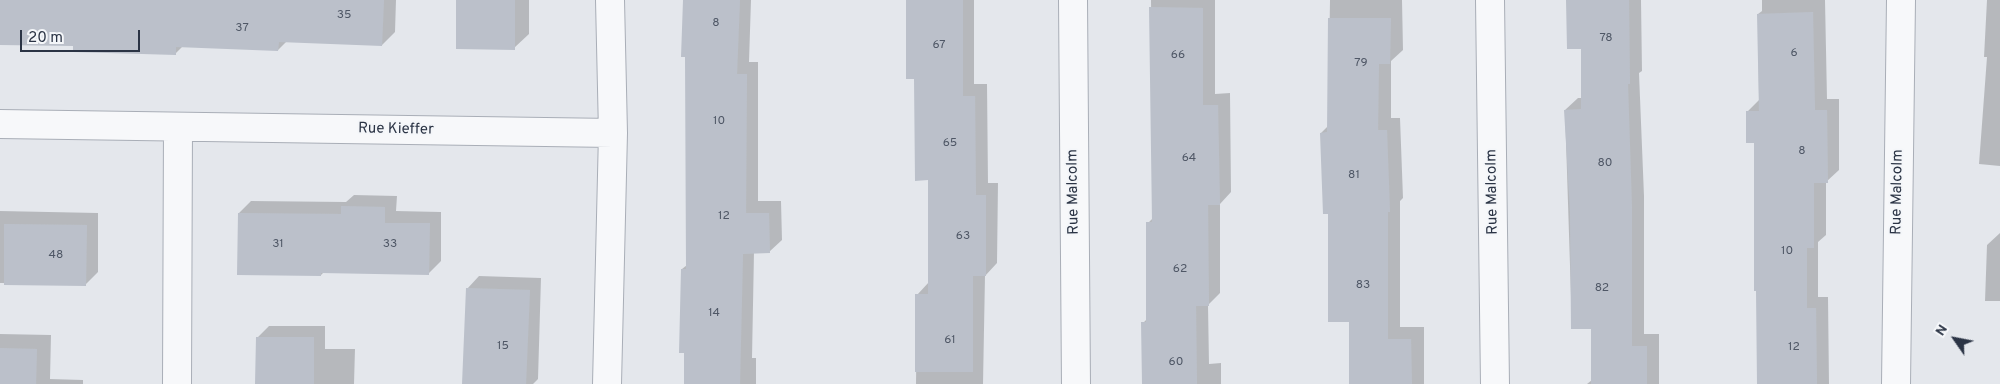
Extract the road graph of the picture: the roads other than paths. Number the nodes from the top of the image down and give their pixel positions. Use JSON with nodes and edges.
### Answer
{"nodes":[{"id":1,"x":610,"y":0,"type":"edge"},
{"id":2,"x":1073,"y":0,"type":"edge"},
{"id":3,"x":1490,"y":0,"type":"edge"},
{"id":4,"x":1901,"y":0,"type":"edge"},
{"id":5,"x":0,"y":124,"type":"edge"},
{"id":6,"x":178,"y":126,"type":"junction"},
{"id":7,"x":613,"y":134,"type":"junction"},
{"id":8,"x":177,"y":384,"type":"edge"},
{"id":9,"x":607,"y":384,"type":"edge"},
{"id":10,"x":1076,"y":384,"type":"edge"},
{"id":11,"x":1495,"y":384,"type":"edge"},
{"id":12,"x":1896,"y":384,"type":"edge"}],
"edges":[{"from":1,"to":7,"type":"street"},
{"from":2,"to":10,"type":"street","name":"Rue Malcolm"},
{"from":3,"to":11,"type":"street","name":"Rue Malcolm"},
{"from":4,"to":12,"type":"street","name":"Rue Malcolm"},
{"from":5,"to":6,"type":"street","name":"Rue Kieffer"},
{"from":6,"to":7,"type":"street","name":"Rue Kieffer"},
{"from":6,"to":8,"type":"street"},
{"from":7,"to":9,"type":"street"}]}
